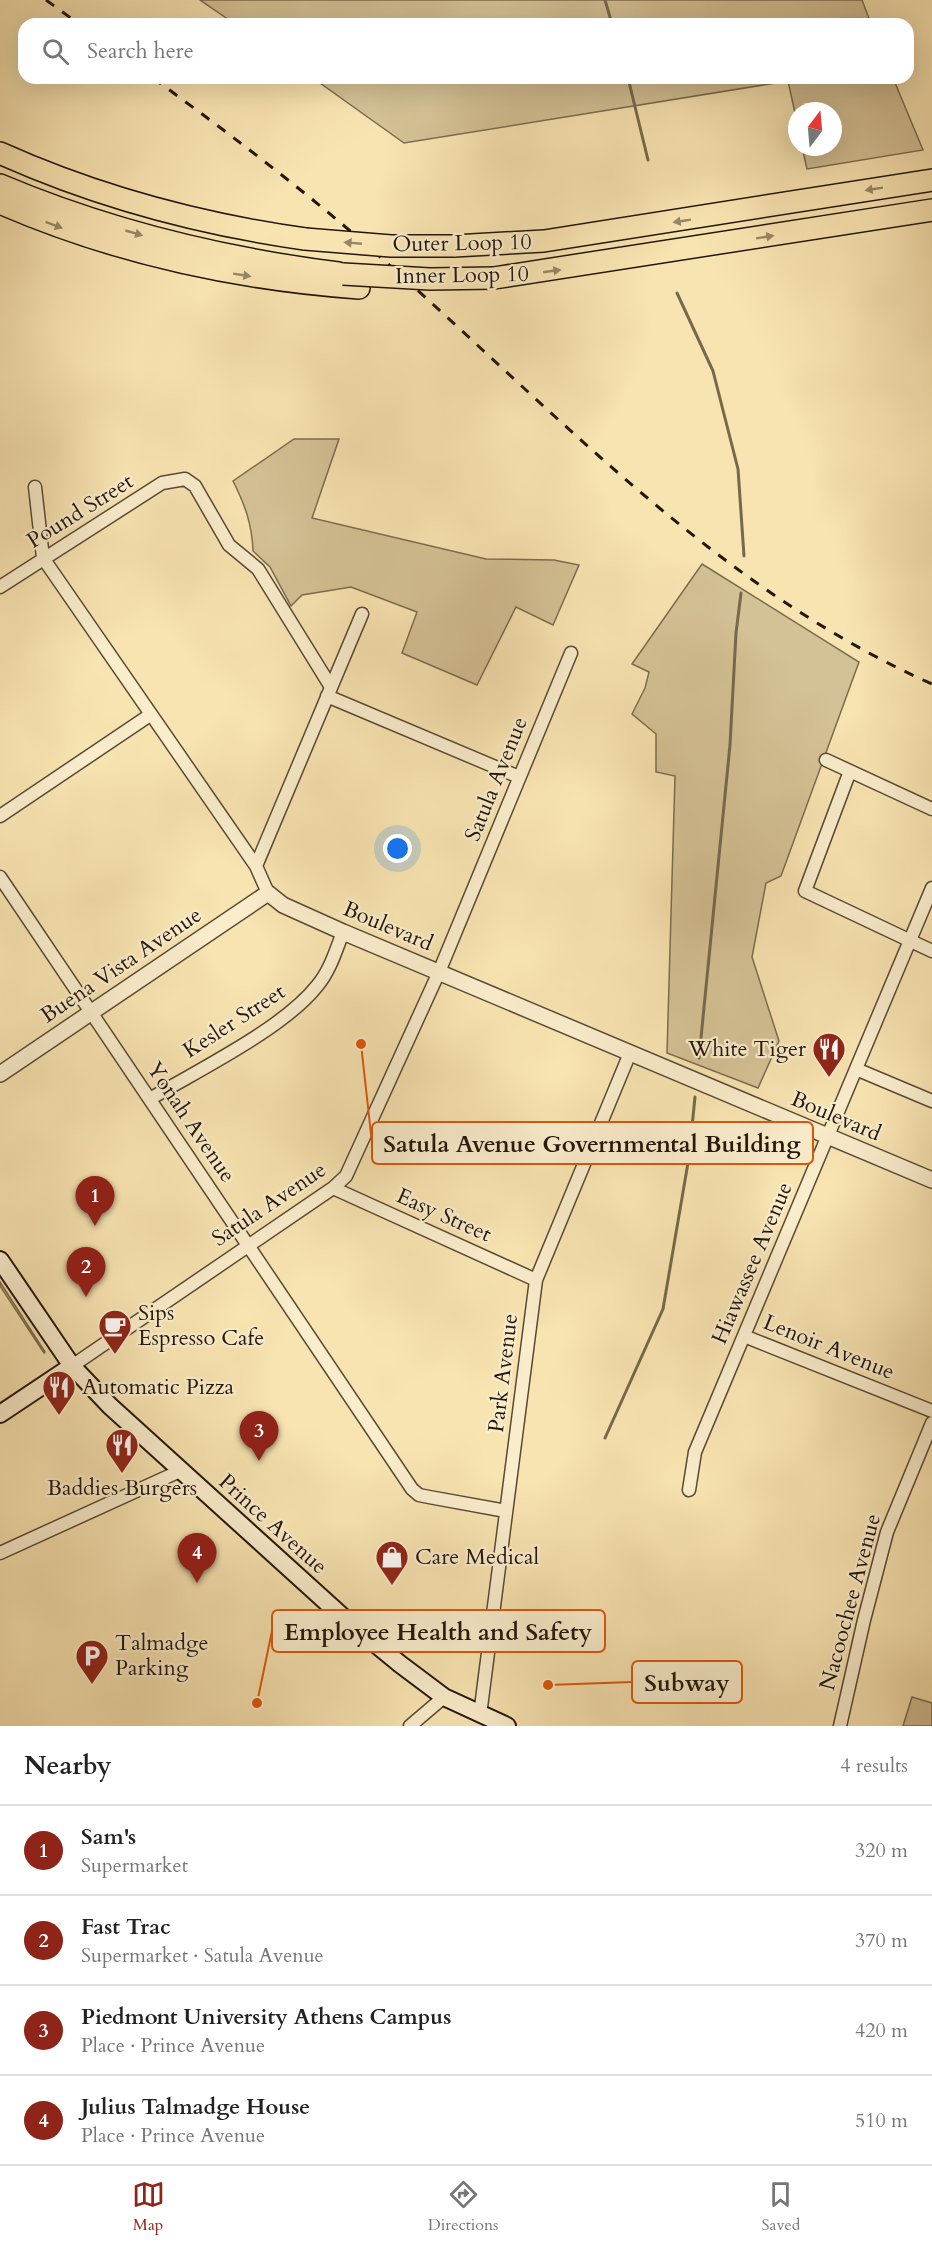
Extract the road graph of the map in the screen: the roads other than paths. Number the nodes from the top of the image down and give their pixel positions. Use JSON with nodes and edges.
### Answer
{"nodes":[{"id":1,"x":0,"y":153,"type":"edge"},
{"id":2,"x":932,"y":180,"type":"edge"},
{"id":3,"x":0,"y":185,"type":"edge"},
{"id":4,"x":0,"y":202,"type":"edge"},
{"id":5,"x":932,"y":210,"type":"edge"},
{"id":6,"x":351,"y":281,"type":"junction"},
{"id":7,"x":35,"y":487,"type":"dead end"},
{"id":8,"x":43,"y":558,"type":"junction"},
{"id":9,"x":0,"y":588,"type":"edge"},
{"id":10,"x":362,"y":614,"type":"dead end"},
{"id":11,"x":571,"y":653,"type":"dead end"},
{"id":12,"x":329,"y":691,"type":"junction"},
{"id":13,"x":150,"y":716,"type":"junction"},
{"id":14,"x":826,"y":760,"type":"dead end"},
{"id":15,"x":850,"y":771,"type":"junction"},
{"id":16,"x":519,"y":777,"type":"junction"},
{"id":17,"x":932,"y":809,"type":"edge"},
{"id":18,"x":0,"y":816,"type":"edge"},
{"id":19,"x":256,"y":866,"type":"junction"},
{"id":20,"x":0,"y":877,"type":"edge"},
{"id":21,"x":932,"y":888,"type":"edge"},
{"id":22,"x":268,"y":893,"type":"junction"},
{"id":23,"x":343,"y":932,"type":"junction"},
{"id":24,"x":910,"y":942,"type":"junction"},
{"id":25,"x":932,"y":951,"type":"edge"},
{"id":26,"x":439,"y":972,"type":"junction"},
{"id":27,"x":91,"y":1012,"type":"junction"},
{"id":28,"x":630,"y":1053,"type":"junction"},
{"id":29,"x":856,"y":1069,"type":"junction"},
{"id":30,"x":0,"y":1074,"type":"edge"},
{"id":31,"x":150,"y":1099,"type":"junction"},
{"id":32,"x":932,"y":1101,"type":"edge"},
{"id":33,"x":827,"y":1137,"type":"junction"},
{"id":34,"x":932,"y":1180,"type":"edge"},
{"id":35,"x":333,"y":1188,"type":"junction"},
{"id":36,"x":248,"y":1244,"type":"junction"},
{"id":37,"x":0,"y":1260,"type":"edge"},
{"id":38,"x":536,"y":1280,"type":"junction"},
{"id":39,"x":744,"y":1336,"type":"junction"},
{"id":40,"x":72,"y":1366,"type":"junction"},
{"id":41,"x":932,"y":1411,"type":"edge"},
{"id":42,"x":0,"y":1414,"type":"edge"},
{"id":43,"x":932,"y":1423,"type":"edge"},
{"id":44,"x":180,"y":1471,"type":"junction"},
{"id":45,"x":690,"y":1490,"type":"dead end"},
{"id":46,"x":506,"y":1511,"type":"junction"},
{"id":47,"x":0,"y":1553,"type":"edge"},
{"id":48,"x":444,"y":1697,"type":"junction"},
{"id":49,"x":480,"y":1715,"type":"junction"},
{"id":50,"x":410,"y":1726,"type":"edge"},
{"id":51,"x":507,"y":1726,"type":"edge"},
{"id":52,"x":840,"y":1726,"type":"edge"}],
"edges":[{"from":2,"to":1,"type":"highway","name":"Outer Loop 10","one_way":true,"bridge":true},
{"from":3,"to":6,"type":"highway","one_way":true},
{"from":4,"to":6,"type":"highway","one_way":true},
{"from":6,"to":5,"type":"highway","name":"Inner Loop 10","one_way":true,"bridge":true},
{"from":7,"to":8,"type":"street"},
{"from":8,"to":9,"type":"street","name":"Pound Street"},
{"from":8,"to":12,"type":"street","name":"Pound Street"},
{"from":8,"to":13,"type":"street"},
{"from":10,"to":12,"type":"street"},
{"from":11,"to":16,"type":"street","name":"Satula Avenue"},
{"from":12,"to":16,"type":"street"},
{"from":12,"to":19,"type":"street"},
{"from":13,"to":18,"type":"street"},
{"from":13,"to":19,"type":"street"},
{"from":14,"to":15,"type":"street"},
{"from":15,"to":17,"type":"street"},
{"from":15,"to":24,"type":"street"},
{"from":16,"to":26,"type":"street","name":"Satula Avenue"},
{"from":19,"to":22,"type":"street"},
{"from":20,"to":27,"type":"street","name":"Yonah Avenue"},
{"from":21,"to":24,"type":"street","name":"Hiawassee Avenue"},
{"from":22,"to":23,"type":"street","name":"Boulevard"},
{"from":22,"to":27,"type":"street","name":"Buena Vista Avenue"},
{"from":23,"to":26,"type":"street","name":"Boulevard"},
{"from":23,"to":31,"type":"street","name":"Kesler Street"},
{"from":24,"to":25,"type":"street"},
{"from":24,"to":29,"type":"street","name":"Hiawassee Avenue"},
{"from":26,"to":28,"type":"street","name":"Boulevard"},
{"from":26,"to":35,"type":"street","name":"Satula Avenue"},
{"from":27,"to":30,"type":"street","name":"Buena Vista Avenue"},
{"from":27,"to":31,"type":"street","name":"Yonah Avenue"},
{"from":28,"to":33,"type":"street","name":"Boulevard"},
{"from":28,"to":38,"type":"street","name":"Park Avenue"},
{"from":29,"to":32,"type":"street"},
{"from":29,"to":33,"type":"street","name":"Hiawassee Avenue"},
{"from":31,"to":36,"type":"street","name":"Yonah Avenue"},
{"from":33,"to":34,"type":"street","name":"Boulevard"},
{"from":33,"to":39,"type":"street","name":"Hiawassee Avenue"},
{"from":35,"to":36,"type":"street","name":"Satula Avenue"},
{"from":35,"to":38,"type":"street","name":"Easy Street"},
{"from":36,"to":40,"type":"street","name":"Satula Avenue"},
{"from":36,"to":46,"type":"street","name":"Yonah Avenue"},
{"from":37,"to":40,"type":"main road","name":"Prince Avenue"},
{"from":38,"to":46,"type":"street","name":"Park Avenue"},
{"from":39,"to":41,"type":"street","name":"Lenoir Avenue"},
{"from":39,"to":45,"type":"street","name":"Hiawassee Avenue"},
{"from":40,"to":42,"type":"main road"},
{"from":40,"to":44,"type":"main road","name":"Prince Avenue"},
{"from":43,"to":52,"type":"street","name":"Nacoochee Avenue"},
{"from":44,"to":47,"type":"street"},
{"from":44,"to":48,"type":"main road","name":"Prince Avenue"},
{"from":46,"to":49,"type":"street","name":"Park Avenue"},
{"from":48,"to":49,"type":"main road","name":"Prince Avenue"},
{"from":48,"to":50,"type":"street"},
{"from":49,"to":51,"type":"main road","name":"Prince Avenue"}]}
